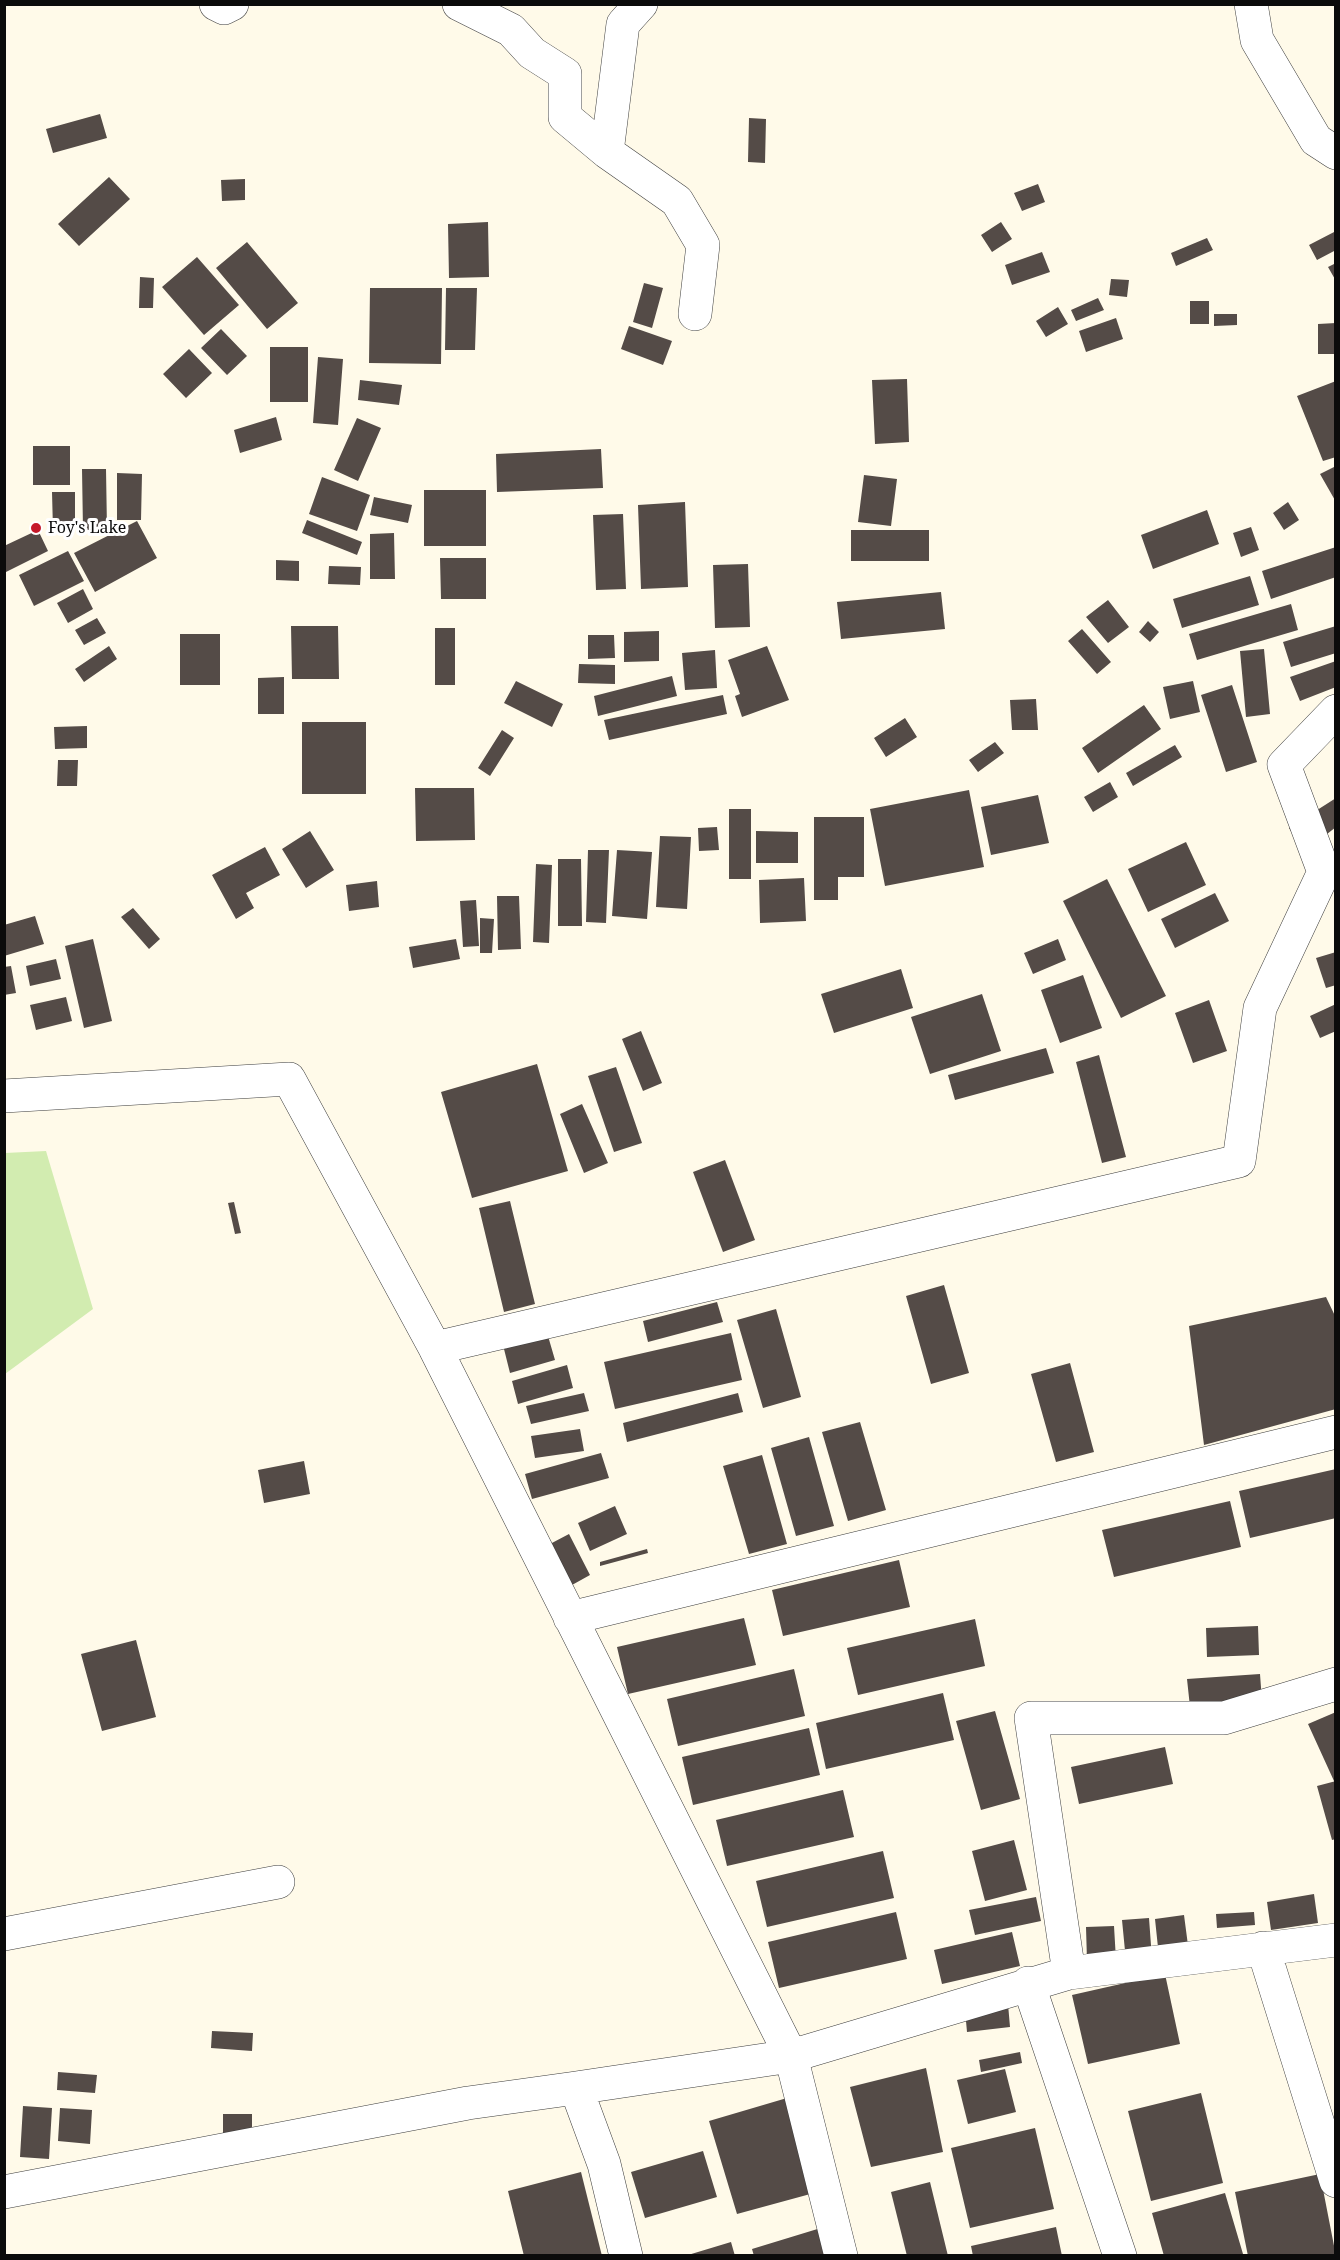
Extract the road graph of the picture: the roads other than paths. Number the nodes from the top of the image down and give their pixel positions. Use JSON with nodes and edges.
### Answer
{"nodes":[{"id":1,"x":216,"y":4,"type":"edge"},
{"id":2,"x":232,"y":4,"type":"edge"},
{"id":3,"x":459,"y":4,"type":"edge"},
{"id":4,"x":641,"y":4,"type":"edge"},
{"id":5,"x":1251,"y":4,"type":"edge"},
{"id":6,"x":607,"y":152,"type":"junction"},
{"id":7,"x":1335,"y":153,"type":"edge"},
{"id":8,"x":695,"y":314,"type":"dead end"},
{"id":9,"x":1335,"y":711,"type":"edge"},
{"id":10,"x":4,"y":1096,"type":"edge"},
{"id":11,"x":435,"y":1347,"type":"junction"},
{"id":12,"x":1335,"y":1432,"type":"edge"},
{"id":13,"x":570,"y":1618,"type":"junction"},
{"id":14,"x":1335,"y":1684,"type":"edge"},
{"id":15,"x":278,"y":1882,"type":"dead end"},
{"id":16,"x":4,"y":1934,"type":"edge"},
{"id":17,"x":1335,"y":1940,"type":"edge"},
{"id":18,"x":1263,"y":1948,"type":"junction"},
{"id":19,"x":1069,"y":1973,"type":"junction"},
{"id":20,"x":1028,"y":1983,"type":"junction"},
{"id":21,"x":791,"y":2056,"type":"junction"},
{"id":22,"x":576,"y":2088,"type":"junction"},
{"id":23,"x":1335,"y":2181,"type":"edge"},
{"id":24,"x":4,"y":2192,"type":"edge"},
{"id":25,"x":626,"y":2256,"type":"edge"},
{"id":26,"x":841,"y":2256,"type":"edge"},
{"id":27,"x":1120,"y":2256,"type":"edge"}],
"edges":[{"from":1,"to":2,"type":"street"},
{"from":3,"to":6,"type":"street"},
{"from":4,"to":6,"type":"street"},
{"from":5,"to":7,"type":"street"},
{"from":6,"to":8,"type":"street"},
{"from":9,"to":11,"type":"street"},
{"from":10,"to":11,"type":"street"},
{"from":11,"to":13,"type":"street"},
{"from":12,"to":13,"type":"street"},
{"from":13,"to":21,"type":"street"},
{"from":14,"to":19,"type":"street"},
{"from":15,"to":16,"type":"street"},
{"from":17,"to":18,"type":"street"},
{"from":18,"to":19,"type":"street"},
{"from":18,"to":23,"type":"street"},
{"from":19,"to":20,"type":"street"},
{"from":20,"to":21,"type":"street"},
{"from":20,"to":27,"type":"street"},
{"from":21,"to":22,"type":"street"},
{"from":21,"to":26,"type":"street"},
{"from":22,"to":24,"type":"street"},
{"from":22,"to":25,"type":"street"}]}
